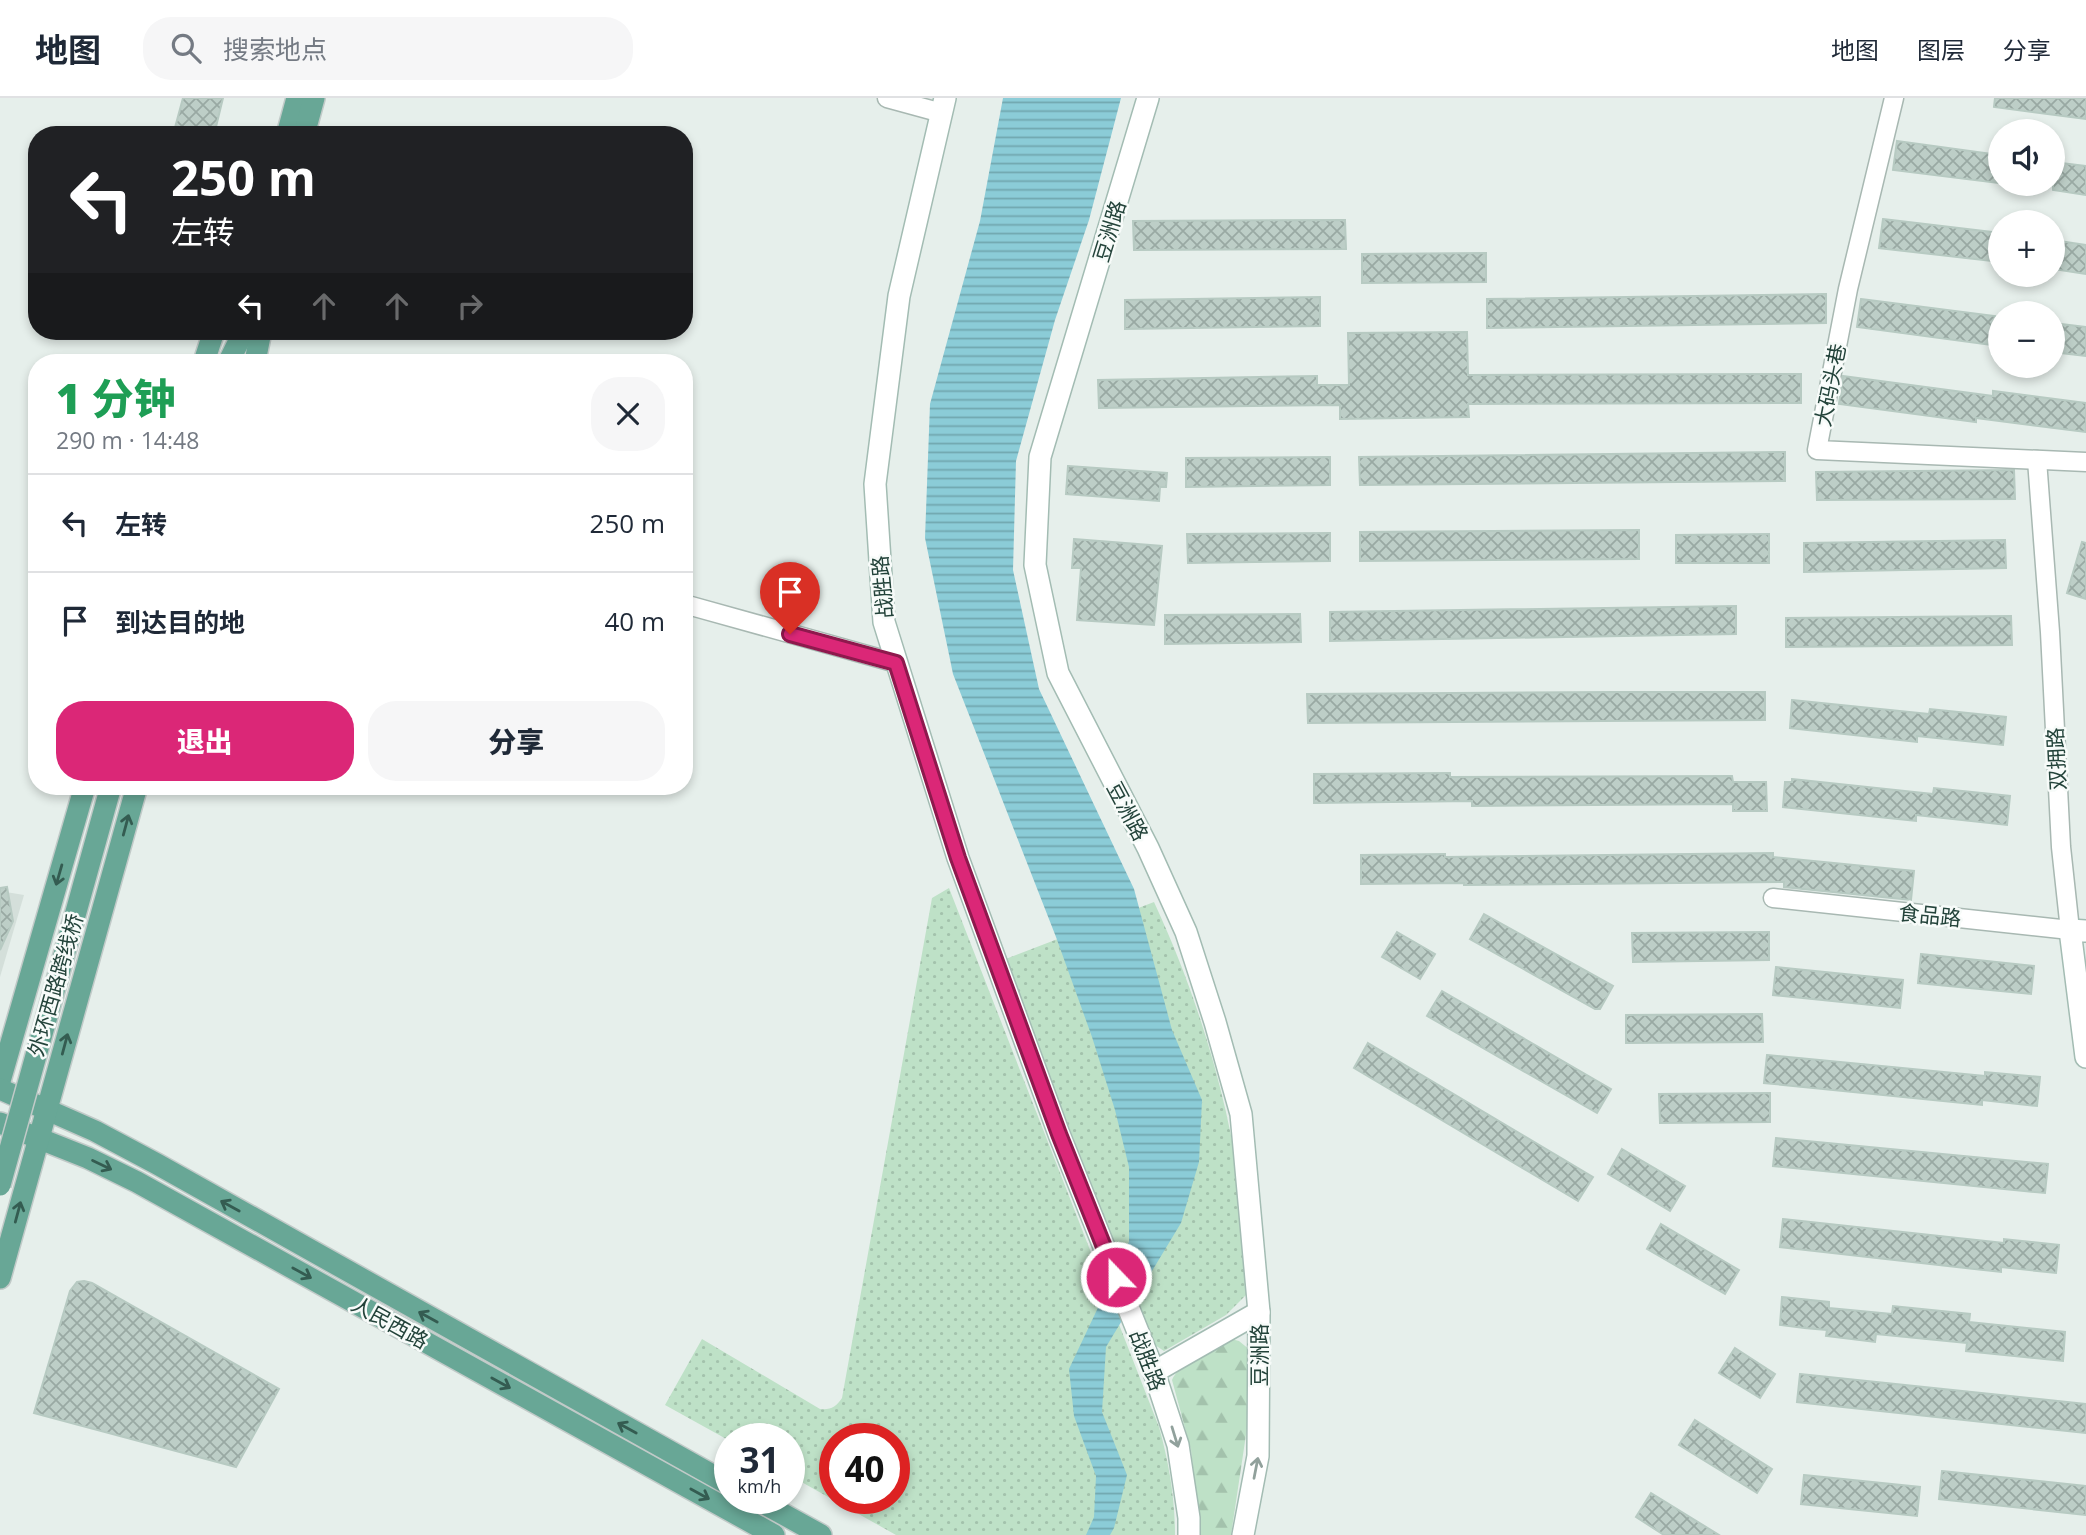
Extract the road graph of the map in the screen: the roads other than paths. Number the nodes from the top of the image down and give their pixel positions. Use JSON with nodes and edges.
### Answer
{"nodes":[{"id":1,"x":297,"y":98,"type":"edge"},
{"id":2,"x":314,"y":98,"type":"edge"},
{"id":3,"x":887,"y":98,"type":"edge"},
{"id":4,"x":1148,"y":98,"type":"edge"},
{"id":5,"x":1894,"y":98,"type":"edge"},
{"id":6,"x":943,"y":105,"type":"edge"},
{"id":7,"x":289,"y":126,"type":"edge"},
{"id":8,"x":306,"y":126,"type":"edge"},
{"id":9,"x":2037,"y":460,"type":"junction"},
{"id":10,"x":2086,"y":462,"type":"edge"},
{"id":11,"x":693,"y":607,"type":"edge"},
{"id":12,"x":896,"y":663,"type":"junction"},
{"id":13,"x":82,"y":795,"type":"edge"},
{"id":14,"x":108,"y":795,"type":"edge"},
{"id":15,"x":134,"y":795,"type":"edge"},
{"id":16,"x":1773,"y":898,"type":"dead end"},
{"id":17,"x":2078,"y":931,"type":"edge"},
{"id":18,"x":2086,"y":1057,"type":"edge"},
{"id":19,"x":0,"y":1081,"type":"edge"},
{"id":20,"x":0,"y":1090,"type":"edge"},
{"id":21,"x":47,"y":1110,"type":"junction"},
{"id":22,"x":0,"y":1123,"type":"edge"},
{"id":23,"x":39,"y":1139,"type":"junction"},
{"id":24,"x":0,"y":1185,"type":"edge"},
{"id":25,"x":0,"y":1278,"type":"edge"},
{"id":26,"x":1259,"y":1312,"type":"junction"},
{"id":27,"x":1154,"y":1372,"type":"junction"},
{"id":28,"x":714,"y":1476,"type":"edge"},
{"id":29,"x":783,"y":1514,"type":"edge"},
{"id":30,"x":774,"y":1535,"type":"edge"},
{"id":31,"x":821,"y":1535,"type":"edge"},
{"id":32,"x":1189,"y":1535,"type":"edge"},
{"id":33,"x":1243,"y":1535,"type":"edge"}],
"edges":[{"from":1,"to":7,"type":"main road"},
{"from":2,"to":8,"type":"main road"},
{"from":3,"to":6,"type":"street"},
{"from":4,"to":26,"type":"street","name":"豆洲路"},
{"from":5,"to":9,"type":"street","name":"大码头巷"},
{"from":6,"to":12,"type":"street","name":"战胜路"},
{"from":9,"to":10,"type":"street","name":"大码头巷"},
{"from":9,"to":17,"type":"street","name":"双拥路"},
{"from":11,"to":12,"type":"street"},
{"from":12,"to":27,"type":"street","name":"战胜路"},
{"from":13,"to":19,"type":"main road","one_way":true},
{"from":14,"to":24,"type":"main road","name":"外环西路跨线桥","bridge":true},
{"from":21,"to":15,"type":"main road","one_way":true},
{"from":16,"to":17,"type":"street","name":"食品路"},
{"from":17,"to":18,"type":"street","name":"双拥路"},
{"from":20,"to":21,"type":"main road","name":"人民西路"},
{"from":21,"to":23,"type":"main road"},
{"from":28,"to":21,"type":"main road","name":"人民西路","one_way":true},
{"from":22,"to":23,"type":"main road","name":"人民西路"},
{"from":25,"to":23,"type":"main road","one_way":true},
{"from":23,"to":30,"type":"main road","name":"人民西路","one_way":true},
{"from":26,"to":27,"type":"street"},
{"from":33,"to":26,"type":"street","name":"豆洲路","one_way":true},
{"from":27,"to":32,"type":"street","name":"战胜路","one_way":true},
{"from":29,"to":31,"type":"main road"}]}
